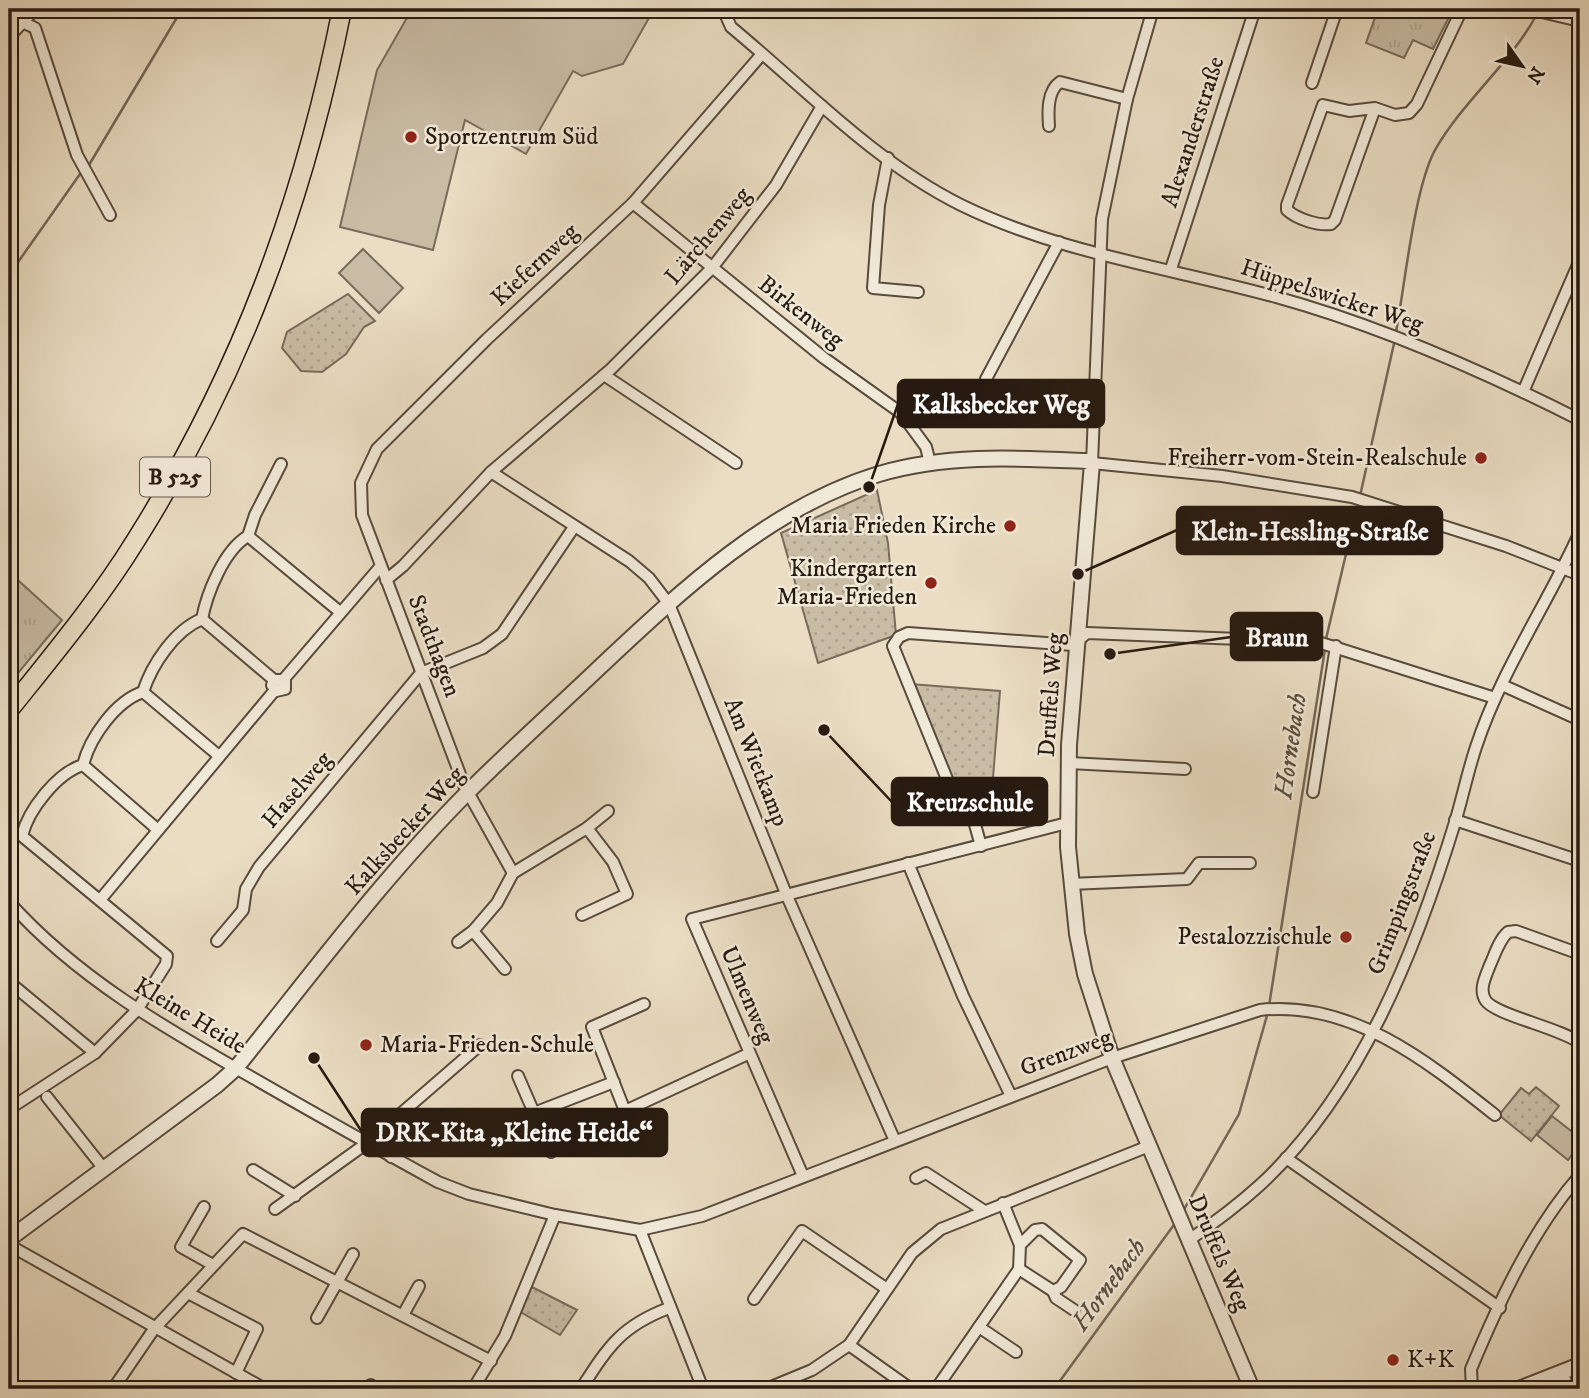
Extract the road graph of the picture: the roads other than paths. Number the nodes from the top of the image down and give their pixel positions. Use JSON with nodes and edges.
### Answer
{"nodes":[{"id":1,"x":35,"y":9,"type":"edge"},
{"id":2,"x":342,"y":9,"type":"edge"},
{"id":3,"x":723,"y":9,"type":"edge"},
{"id":4,"x":1153,"y":9,"type":"edge"},
{"id":5,"x":1255,"y":9,"type":"edge"},
{"id":6,"x":1337,"y":9,"type":"edge"},
{"id":7,"x":1462,"y":9,"type":"edge"},
{"id":8,"x":1542,"y":10,"type":"edge"},
{"id":9,"x":9,"y":16,"type":"edge"},
{"id":10,"x":1580,"y":19,"type":"edge"},
{"id":11,"x":24,"y":22,"type":"junction"},
{"id":12,"x":9,"y":37,"type":"edge"},
{"id":13,"x":762,"y":54,"type":"junction"},
{"id":14,"x":1312,"y":83,"type":"dead end"},
{"id":15,"x":1127,"y":99,"type":"junction"},
{"id":16,"x":821,"y":106,"type":"junction"},
{"id":17,"x":1375,"y":108,"type":"junction"},
{"id":18,"x":1049,"y":127,"type":"dead end"},
{"id":19,"x":887,"y":158,"type":"junction"},
{"id":20,"x":633,"y":203,"type":"junction"},
{"id":21,"x":110,"y":215,"type":"dead end"},
{"id":22,"x":1059,"y":242,"type":"junction"},
{"id":23,"x":1099,"y":254,"type":"junction"},
{"id":24,"x":1580,"y":260,"type":"edge"},
{"id":25,"x":712,"y":268,"type":"junction"},
{"id":26,"x":1171,"y":269,"type":"junction"},
{"id":27,"x":918,"y":292,"type":"dead end"},
{"id":28,"x":604,"y":375,"type":"junction"},
{"id":29,"x":986,"y":379,"type":"dead end"},
{"id":30,"x":1523,"y":391,"type":"junction"},
{"id":31,"x":1580,"y":420,"type":"edge"},
{"id":32,"x":736,"y":463,"type":"dead end"},
{"id":33,"x":930,"y":463,"type":"junction"},
{"id":34,"x":1092,"y":463,"type":"junction"},
{"id":35,"x":281,"y":464,"type":"dead end"},
{"id":36,"x":491,"y":472,"type":"junction"},
{"id":37,"x":362,"y":515,"type":"joint"},
{"id":38,"x":574,"y":527,"type":"junction"},
{"id":39,"x":1580,"y":533,"type":"edge"},
{"id":40,"x":248,"y":536,"type":"junction"},
{"id":41,"x":1564,"y":566,"type":"junction"},
{"id":42,"x":380,"y":567,"type":"junction"},
{"id":43,"x":1580,"y":575,"type":"edge"},
{"id":44,"x":386,"y":580,"type":"junction"},
{"id":45,"x":669,"y":604,"type":"junction"},
{"id":46,"x":340,"y":612,"type":"junction"},
{"id":47,"x":202,"y":619,"type":"junction"},
{"id":48,"x":1078,"y":639,"type":"junction"},
{"id":49,"x":1336,"y":646,"type":"junction"},
{"id":50,"x":421,"y":673,"type":"junction"},
{"id":51,"x":278,"y":683,"type":"junction"},
{"id":52,"x":1502,"y":685,"type":"junction"},
{"id":53,"x":143,"y":692,"type":"junction"},
{"id":54,"x":1495,"y":698,"type":"junction"},
{"id":55,"x":9,"y":710,"type":"edge"},
{"id":56,"x":1580,"y":720,"type":"edge"},
{"id":57,"x":219,"y":756,"type":"junction"},
{"id":58,"x":1069,"y":763,"type":"junction"},
{"id":59,"x":83,"y":765,"type":"junction"},
{"id":60,"x":1185,"y":769,"type":"dead end"},
{"id":61,"x":467,"y":792,"type":"junction"},
{"id":62,"x":1313,"y":792,"type":"dead end"},
{"id":63,"x":608,"y":810,"type":"dead end"},
{"id":64,"x":1455,"y":820,"type":"junction"},
{"id":65,"x":1067,"y":824,"type":"junction"},
{"id":66,"x":587,"y":828,"type":"junction"},
{"id":67,"x":157,"y":829,"type":"junction"},
{"id":68,"x":981,"y":846,"type":"junction"},
{"id":69,"x":1580,"y":861,"type":"edge"},
{"id":70,"x":908,"y":863,"type":"junction"},
{"id":71,"x":1250,"y":863,"type":"dead end"},
{"id":72,"x":513,"y":873,"type":"junction"},
{"id":73,"x":1070,"y":884,"type":"junction"},
{"id":74,"x":786,"y":896,"type":"junction"},
{"id":75,"x":100,"y":900,"type":"junction"},
{"id":76,"x":9,"y":902,"type":"edge"},
{"id":77,"x":582,"y":915,"type":"dead end"},
{"id":78,"x":473,"y":931,"type":"junction"},
{"id":79,"x":217,"y":941,"type":"dead end"},
{"id":80,"x":457,"y":942,"type":"dead end"},
{"id":81,"x":1580,"y":954,"type":"edge"},
{"id":82,"x":505,"y":970,"type":"dead end"},
{"id":83,"x":9,"y":982,"type":"edge"},
{"id":84,"x":644,"y":1004,"type":"dead end"},
{"id":85,"x":137,"y":1010,"type":"junction"},
{"id":86,"x":1374,"y":1031,"type":"junction"},
{"id":87,"x":1580,"y":1044,"type":"edge"},
{"id":88,"x":480,"y":1045,"type":"dead end"},
{"id":89,"x":95,"y":1053,"type":"junction"},
{"id":90,"x":748,"y":1054,"type":"junction"},
{"id":91,"x":1112,"y":1058,"type":"junction"},
{"id":92,"x":236,"y":1068,"type":"junction"},
{"id":93,"x":518,"y":1076,"type":"dead end"},
{"id":94,"x":614,"y":1082,"type":"junction"},
{"id":95,"x":1011,"y":1096,"type":"junction"},
{"id":96,"x":47,"y":1097,"type":"dead end"},
{"id":97,"x":10,"y":1102,"type":"edge"},
{"id":98,"x":534,"y":1113,"type":"junction"},
{"id":99,"x":1495,"y":1115,"type":"dead end"},
{"id":100,"x":447,"y":1131,"type":"dead end"},
{"id":101,"x":895,"y":1140,"type":"junction"},
{"id":102,"x":367,"y":1143,"type":"junction"},
{"id":103,"x":1149,"y":1146,"type":"junction"},
{"id":104,"x":551,"y":1152,"type":"dead end"},
{"id":105,"x":391,"y":1157,"type":"junction"},
{"id":106,"x":1286,"y":1158,"type":"junction"},
{"id":107,"x":104,"y":1169,"type":"junction"},
{"id":108,"x":253,"y":1171,"type":"dead end"},
{"id":109,"x":1580,"y":1175,"type":"edge"},
{"id":110,"x":803,"y":1177,"type":"junction"},
{"id":111,"x":916,"y":1178,"type":"dead end"},
{"id":112,"x":295,"y":1196,"type":"junction"},
{"id":113,"x":1003,"y":1203,"type":"junction"},
{"id":114,"x":204,"y":1207,"type":"dead end"},
{"id":115,"x":275,"y":1209,"type":"dead end"},
{"id":116,"x":983,"y":1210,"type":"junction"},
{"id":117,"x":555,"y":1214,"type":"junction"},
{"id":118,"x":640,"y":1230,"type":"junction"},
{"id":119,"x":1186,"y":1234,"type":"junction"},
{"id":120,"x":9,"y":1239,"type":"edge"},
{"id":121,"x":9,"y":1245,"type":"edge"},
{"id":122,"x":1020,"y":1245,"type":"junction"},
{"id":123,"x":353,"y":1254,"type":"dead end"},
{"id":124,"x":213,"y":1265,"type":"junction"},
{"id":125,"x":1019,"y":1269,"type":"junction"},
{"id":126,"x":336,"y":1281,"type":"junction"},
{"id":127,"x":419,"y":1286,"type":"dead end"},
{"id":128,"x":887,"y":1289,"type":"junction"},
{"id":129,"x":1053,"y":1290,"type":"junction"},
{"id":130,"x":188,"y":1293,"type":"junction"},
{"id":131,"x":754,"y":1299,"type":"dead end"},
{"id":132,"x":669,"y":1308,"type":"junction"},
{"id":133,"x":1500,"y":1308,"type":"junction"},
{"id":134,"x":1074,"y":1310,"type":"dead end"},
{"id":135,"x":402,"y":1315,"type":"junction"},
{"id":136,"x":317,"y":1318,"type":"dead end"},
{"id":137,"x":979,"y":1327,"type":"junction"},
{"id":138,"x":154,"y":1329,"type":"junction"},
{"id":139,"x":849,"y":1345,"type":"junction"},
{"id":140,"x":1016,"y":1352,"type":"dead end"},
{"id":141,"x":491,"y":1361,"type":"junction"},
{"id":142,"x":1580,"y":1364,"type":"edge"},
{"id":143,"x":1562,"y":1372,"type":"junction"},
{"id":144,"x":236,"y":1373,"type":"junction"},
{"id":145,"x":113,"y":1389,"type":"edge"},
{"id":146,"x":265,"y":1389,"type":"edge"},
{"id":147,"x":473,"y":1389,"type":"edge"},
{"id":148,"x":582,"y":1389,"type":"edge"},
{"id":149,"x":704,"y":1389,"type":"edge"},
{"id":150,"x":766,"y":1389,"type":"edge"},
{"id":151,"x":912,"y":1389,"type":"edge"},
{"id":152,"x":936,"y":1389,"type":"edge"},
{"id":153,"x":1252,"y":1389,"type":"edge"},
{"id":154,"x":1472,"y":1389,"type":"edge"},
{"id":155,"x":1519,"y":1389,"type":"edge"},
{"id":156,"x":1569,"y":1389,"type":"edge"}],
"edges":[{"from":1,"to":11,"type":"street"},
{"from":2,"to":55,"type":"main road","number":"B 525"},
{"from":3,"to":13,"type":"street","name":"Hüppelswicker Weg"},
{"from":4,"to":15,"type":"street","name":"Druffels Weg"},
{"from":5,"to":26,"type":"street","name":"Alexanderstraße"},
{"from":6,"to":14,"type":"street"},
{"from":7,"to":17,"type":"street"},
{"from":8,"to":10,"type":"street"},
{"from":9,"to":11,"type":"street"},
{"from":11,"to":12,"type":"street"},
{"from":11,"to":21,"type":"street"},
{"from":13,"to":16,"type":"street","name":"Hüppelswicker Weg"},
{"from":13,"to":20,"type":"street","name":"Kiefernweg"},
{"from":15,"to":18,"type":"street"},
{"from":15,"to":23,"type":"street","name":"Druffels Weg"},
{"from":16,"to":19,"type":"street","name":"Hüppelswicker Weg"},
{"from":16,"to":25,"type":"street","name":"Lärchenweg"},
{"from":17,"to":17,"type":"street"},
{"from":19,"to":22,"type":"street","name":"Hüppelswicker Weg"},
{"from":19,"to":27,"type":"street"},
{"from":20,"to":25,"type":"street","name":"Birkenweg"},
{"from":20,"to":37,"type":"street","name":"Kiefernweg"},
{"from":22,"to":23,"type":"street","name":"Hüppelswicker Weg"},
{"from":22,"to":29,"type":"street"},
{"from":23,"to":26,"type":"street","name":"Hüppelswicker Weg"},
{"from":23,"to":34,"type":"street","name":"Druffels Weg"},
{"from":24,"to":30,"type":"street"},
{"from":25,"to":28,"type":"street","name":"Lärchenweg"},
{"from":25,"to":33,"type":"street","name":"Birkenweg"},
{"from":26,"to":30,"type":"street","name":"Hüppelswicker Weg"},
{"from":28,"to":32,"type":"street"},
{"from":28,"to":36,"type":"street","name":"Lärchenweg"},
{"from":30,"to":31,"type":"street","name":"Hüppelswicker Weg"},
{"from":33,"to":34,"type":"street","name":"Kalksbecker Weg"},
{"from":33,"to":45,"type":"street","name":"Kalksbecker Weg"},
{"from":34,"to":41,"type":"street","name":"Kalksbecker Weg"},
{"from":34,"to":48,"type":"street","name":"Druffels Weg"},
{"from":35,"to":40,"type":"street"},
{"from":36,"to":38,"type":"street","name":"Am Wietkamp"},
{"from":36,"to":44,"type":"street","name":"Lärchenweg"},
{"from":37,"to":42,"type":"street","name":"Stadthagen"},
{"from":38,"to":45,"type":"street","name":"Am Wietkamp"},
{"from":38,"to":50,"type":"street"},
{"from":39,"to":41,"type":"street","name":"Grimpingstraße"},
{"from":40,"to":46,"type":"street"},
{"from":40,"to":47,"type":"street"},
{"from":41,"to":43,"type":"street","name":"Kalksbecker Weg"},
{"from":41,"to":52,"type":"street","name":"Grimpingstraße"},
{"from":42,"to":44,"type":"street","name":"Stadthagen"},
{"from":42,"to":46,"type":"street"},
{"from":44,"to":50,"type":"street","name":"Stadthagen"},
{"from":45,"to":61,"type":"street","name":"Kalksbecker Weg"},
{"from":45,"to":74,"type":"street","name":"Am Wietkamp"},
{"from":46,"to":51,"type":"street"},
{"from":47,"to":51,"type":"street"},
{"from":47,"to":53,"type":"street"},
{"from":48,"to":49,"type":"street"},
{"from":48,"to":58,"type":"street","name":"Druffels Weg"},
{"from":48,"to":68,"type":"street"},
{"from":49,"to":54,"type":"street"},
{"from":49,"to":62,"type":"street"},
{"from":50,"to":61,"type":"street","name":"Stadthagen"},
{"from":50,"to":79,"type":"street","name":"Haselweg"},
{"from":51,"to":57,"type":"street"},
{"from":52,"to":54,"type":"street","name":"Grimpingstraße"},
{"from":52,"to":56,"type":"street"},
{"from":53,"to":57,"type":"street"},
{"from":53,"to":59,"type":"street"},
{"from":54,"to":64,"type":"street","name":"Grimpingstraße"},
{"from":57,"to":67,"type":"street"},
{"from":58,"to":60,"type":"street"},
{"from":58,"to":65,"type":"street","name":"Druffels Weg"},
{"from":59,"to":67,"type":"street"},
{"from":59,"to":75,"type":"street"},
{"from":61,"to":72,"type":"street","name":"Stadthagen"},
{"from":61,"to":92,"type":"street","name":"Kalksbecker Weg"},
{"from":63,"to":66,"type":"street"},
{"from":64,"to":69,"type":"street"},
{"from":64,"to":86,"type":"street","name":"Grimpingstraße"},
{"from":65,"to":68,"type":"street"},
{"from":65,"to":73,"type":"street","name":"Druffels Weg"},
{"from":66,"to":72,"type":"street"},
{"from":66,"to":77,"type":"street"},
{"from":67,"to":75,"type":"street"},
{"from":68,"to":70,"type":"street"},
{"from":70,"to":74,"type":"street"},
{"from":70,"to":95,"type":"street"},
{"from":71,"to":73,"type":"street"},
{"from":72,"to":78,"type":"street"},
{"from":73,"to":91,"type":"street","name":"Druffels Weg"},
{"from":74,"to":90,"type":"street","name":"Ulmenweg"},
{"from":74,"to":101,"type":"street","name":"Am Wietkamp"},
{"from":75,"to":85,"type":"street"},
{"from":76,"to":85,"type":"street","name":"Kleine Heide"},
{"from":78,"to":80,"type":"street"},
{"from":78,"to":82,"type":"street"},
{"from":81,"to":87,"type":"street"},
{"from":83,"to":89,"type":"street"},
{"from":84,"to":94,"type":"street"},
{"from":85,"to":89,"type":"street"},
{"from":85,"to":92,"type":"street","name":"Kleine Heide"},
{"from":86,"to":91,"type":"street","name":"Grenzweg"},
{"from":86,"to":99,"type":"street","name":"Grenzweg"},
{"from":86,"to":106,"type":"street","name":"Grimpingstraße"},
{"from":88,"to":102,"type":"street"},
{"from":89,"to":97,"type":"street"},
{"from":90,"to":94,"type":"street"},
{"from":90,"to":110,"type":"street","name":"Ulmenweg"},
{"from":91,"to":95,"type":"street","name":"Grenzweg"},
{"from":91,"to":103,"type":"street","name":"Druffels Weg"},
{"from":92,"to":102,"type":"street","name":"Kleine Heide"},
{"from":92,"to":107,"type":"street","name":"Kalksbecker Weg"},
{"from":93,"to":98,"type":"street"},
{"from":94,"to":98,"type":"street"},
{"from":95,"to":101,"type":"street","name":"Grenzweg"},
{"from":96,"to":107,"type":"street"},
{"from":98,"to":104,"type":"street"},
{"from":100,"to":105,"type":"street"},
{"from":101,"to":110,"type":"street","name":"Grenzweg"},
{"from":102,"to":105,"type":"street","name":"Kleine Heide"},
{"from":102,"to":112,"type":"street"},
{"from":103,"to":113,"type":"street"},
{"from":103,"to":119,"type":"street","name":"Druffels Weg"},
{"from":105,"to":117,"type":"street","name":"Kleine Heide"},
{"from":106,"to":119,"type":"street","name":"Grimpingstraße"},
{"from":106,"to":133,"type":"street"},
{"from":107,"to":120,"type":"street","name":"Kalksbecker Weg"},
{"from":108,"to":112,"type":"street"},
{"from":109,"to":133,"type":"street"},
{"from":110,"to":118,"type":"street","name":"Grenzweg"},
{"from":111,"to":116,"type":"street"},
{"from":112,"to":115,"type":"street"},
{"from":113,"to":116,"type":"street"},
{"from":113,"to":122,"type":"street"},
{"from":114,"to":124,"type":"street"},
{"from":116,"to":128,"type":"street"},
{"from":117,"to":118,"type":"street","name":"Kleine Heide"},
{"from":117,"to":141,"type":"street"},
{"from":118,"to":132,"type":"street"},
{"from":119,"to":153,"type":"street","name":"Druffels Weg"},
{"from":121,"to":138,"type":"street"},
{"from":122,"to":125,"type":"street"},
{"from":122,"to":129,"type":"street"},
{"from":123,"to":126,"type":"street"},
{"from":124,"to":126,"type":"street"},
{"from":124,"to":130,"type":"street"},
{"from":125,"to":129,"type":"street"},
{"from":125,"to":137,"type":"street"},
{"from":126,"to":135,"type":"street"},
{"from":126,"to":136,"type":"street"},
{"from":127,"to":135,"type":"street"},
{"from":128,"to":131,"type":"street"},
{"from":128,"to":139,"type":"street"},
{"from":129,"to":134,"type":"street"},
{"from":130,"to":138,"type":"street"},
{"from":130,"to":144,"type":"street"},
{"from":132,"to":148,"type":"street"},
{"from":132,"to":149,"type":"street"},
{"from":133,"to":154,"type":"street"},
{"from":135,"to":141,"type":"street"},
{"from":137,"to":140,"type":"street"},
{"from":137,"to":152,"type":"street"},
{"from":138,"to":144,"type":"street"},
{"from":138,"to":145,"type":"street"},
{"from":139,"to":150,"type":"street"},
{"from":139,"to":151,"type":"street"},
{"from":141,"to":147,"type":"street"},
{"from":142,"to":143,"type":"street"},
{"from":143,"to":155,"type":"street"},
{"from":143,"to":156,"type":"street"},
{"from":144,"to":146,"type":"street"}]}
